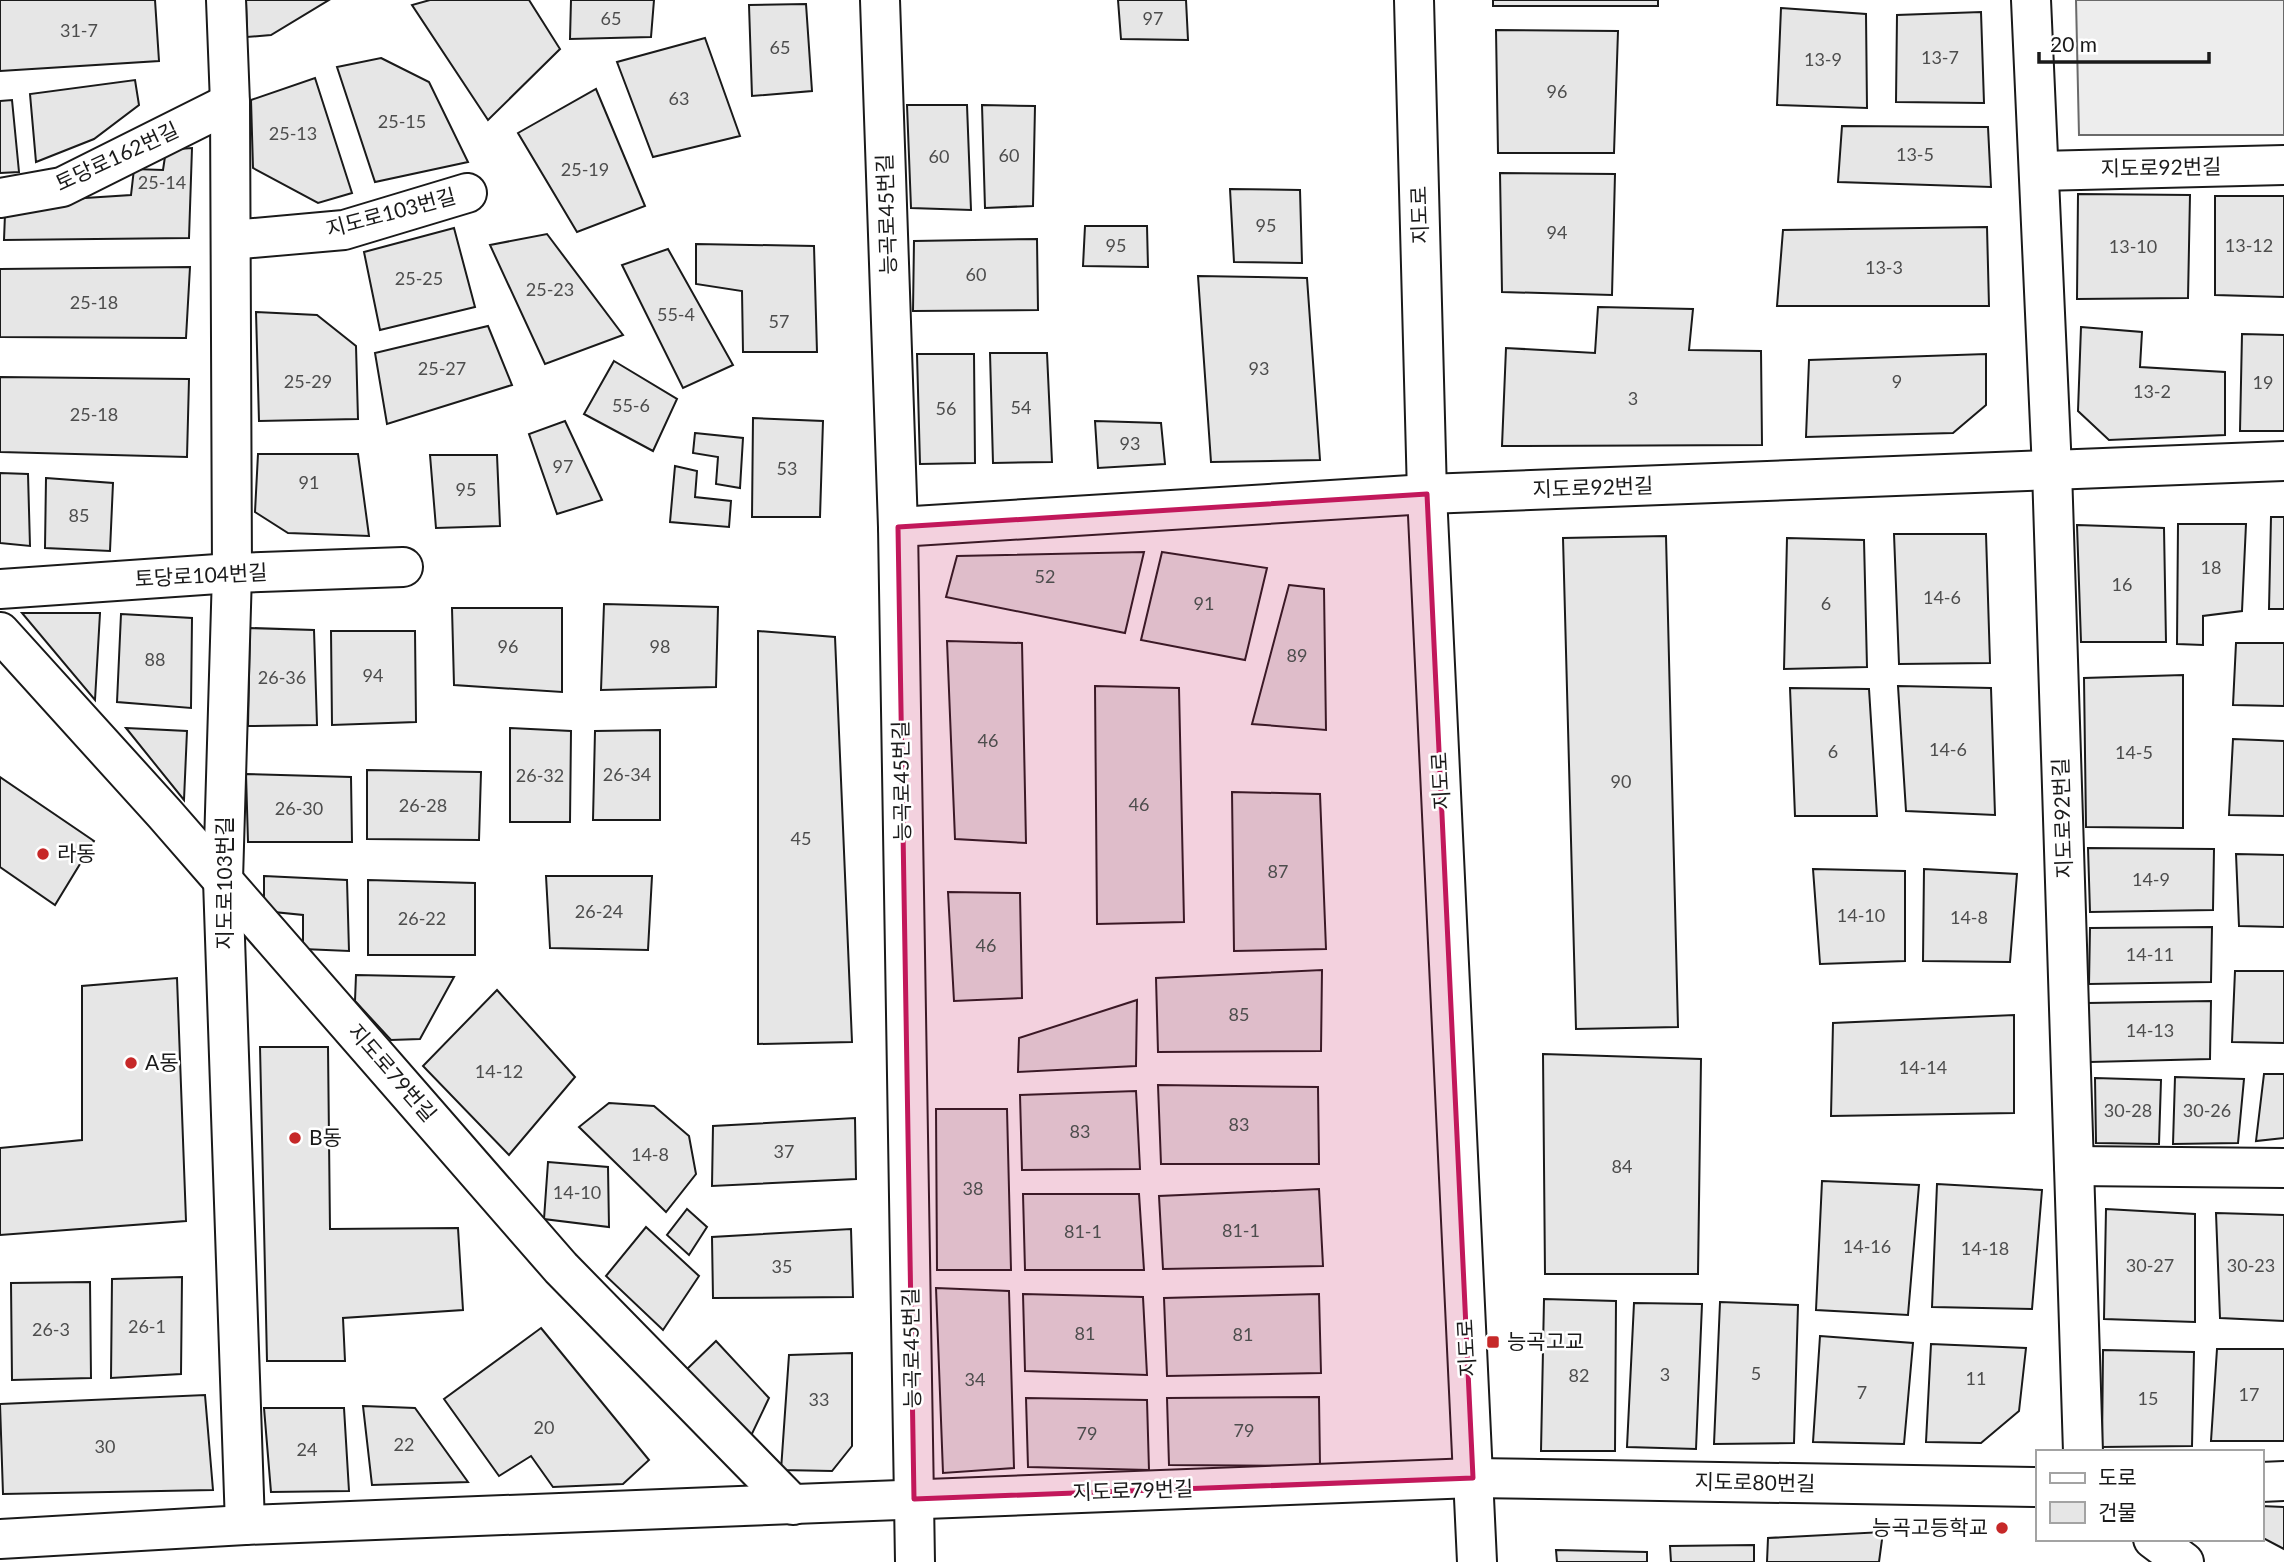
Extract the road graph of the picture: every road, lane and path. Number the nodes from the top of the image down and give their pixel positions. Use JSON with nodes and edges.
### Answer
{"nodes":[{"id":1,"x":226,"y":0,"type":"edge"},
{"id":2,"x":880,"y":0,"type":"edge"},
{"id":3,"x":1414,"y":0,"type":"edge"},
{"id":4,"x":2031,"y":0,"type":"edge"},
{"id":5,"x":230,"y":103,"type":"junction"},
{"id":6,"x":2284,"y":165,"type":"edge"},
{"id":7,"x":2039,"y":171,"type":"junction"},
{"id":8,"x":467,"y":193,"type":"dead end"},
{"id":9,"x":0,"y":198,"type":"edge"},
{"id":10,"x":231,"y":240,"type":"junction"},
{"id":11,"x":2284,"y":461,"type":"edge"},
{"id":12,"x":2052,"y":470,"type":"junction"},
{"id":13,"x":1427,"y":494,"type":"junction"},
{"id":14,"x":898,"y":527,"type":"junction"},
{"id":15,"x":403,"y":567,"type":"dead end"},
{"id":16,"x":232,"y":573,"type":"junction"},
{"id":17,"x":0,"y":589,"type":"edge"},
{"id":18,"x":0,"y":632,"type":"edge"},
{"id":19,"x":223,"y":880,"type":"junction"},
{"id":20,"x":2074,"y":1166,"type":"junction"},
{"id":21,"x":2284,"y":1168,"type":"edge"},
{"id":22,"x":2083,"y":1450,"type":"edge"},
{"id":23,"x":1473,"y":1478,"type":"junction"},
{"id":24,"x":2284,"y":1481,"type":"edge"},
{"id":25,"x":2263,"y":1482,"type":"edge"},
{"id":26,"x":2036,"y":1487,"type":"edge"},
{"id":27,"x":914,"y":1499,"type":"junction"},
{"id":28,"x":793,"y":1506,"type":"junction"},
{"id":29,"x":245,"y":1525,"type":"junction"},
{"id":30,"x":0,"y":1539,"type":"edge"},
{"id":31,"x":2156,"y":1541,"type":"edge"},
{"id":32,"x":893,"y":1562,"type":"edge"},
{"id":33,"x":915,"y":1562,"type":"edge"},
{"id":34,"x":1477,"y":1562,"type":"edge"},
{"id":35,"x":2184,"y":1562,"type":"edge"}],
"edges":[{"from":1,"to":5,"type":"street","name":"지도로103번길"},
{"from":2,"to":14,"type":"street","name":"능곡로45번길"},
{"from":3,"to":13,"type":"street","name":"지도로"},
{"from":4,"to":7,"type":"street","name":"지도로92번길"},
{"from":5,"to":9,"type":"street","name":"토당로162번길"},
{"from":5,"to":10,"type":"street","name":"지도로103번길"},
{"from":6,"to":7,"type":"street","name":"지도로92번길"},
{"from":7,"to":12,"type":"street","name":"지도로92번길"},
{"from":8,"to":10,"type":"street","name":"지도로103번길"},
{"from":10,"to":16,"type":"street","name":"지도로103번길"},
{"from":11,"to":12,"type":"street","name":"지도로92번길"},
{"from":12,"to":13,"type":"street","name":"지도로92번길"},
{"from":12,"to":20,"type":"street","name":"지도로92번길"},
{"from":13,"to":14,"type":"street","name":"지도로92번길"},
{"from":13,"to":23,"type":"street","name":"지도로"},
{"from":14,"to":27,"type":"street","name":"능곡로45번길"},
{"from":15,"to":16,"type":"street","name":"토당로104번길"},
{"from":16,"to":17,"type":"street","name":"토당로104번길"},
{"from":16,"to":19,"type":"street","name":"지도로103번길"},
{"from":18,"to":19,"type":"street","name":"지도로79번길"},
{"from":19,"to":28,"type":"street","name":"지도로79번길"},
{"from":19,"to":29,"type":"street","name":"지도로103번길"},
{"from":20,"to":21,"type":"street"},
{"from":20,"to":22,"type":"street","name":"지도로92번길"},
{"from":23,"to":26,"type":"street","name":"지도로80번길"},
{"from":23,"to":27,"type":"street","name":"지도로79번길"},
{"from":23,"to":34,"type":"street","name":"지도로"},
{"from":24,"to":25,"type":"street"},
{"from":27,"to":28,"type":"street","name":"지도로79번길"},
{"from":27,"to":32,"type":"street"},
{"from":27,"to":33,"type":"street","name":"능곡로45번길"},
{"from":28,"to":29,"type":"street","name":"지도로79번길"},
{"from":29,"to":30,"type":"street","name":"지도로79번길"},
{"from":31,"to":35,"type":"street"}]}
